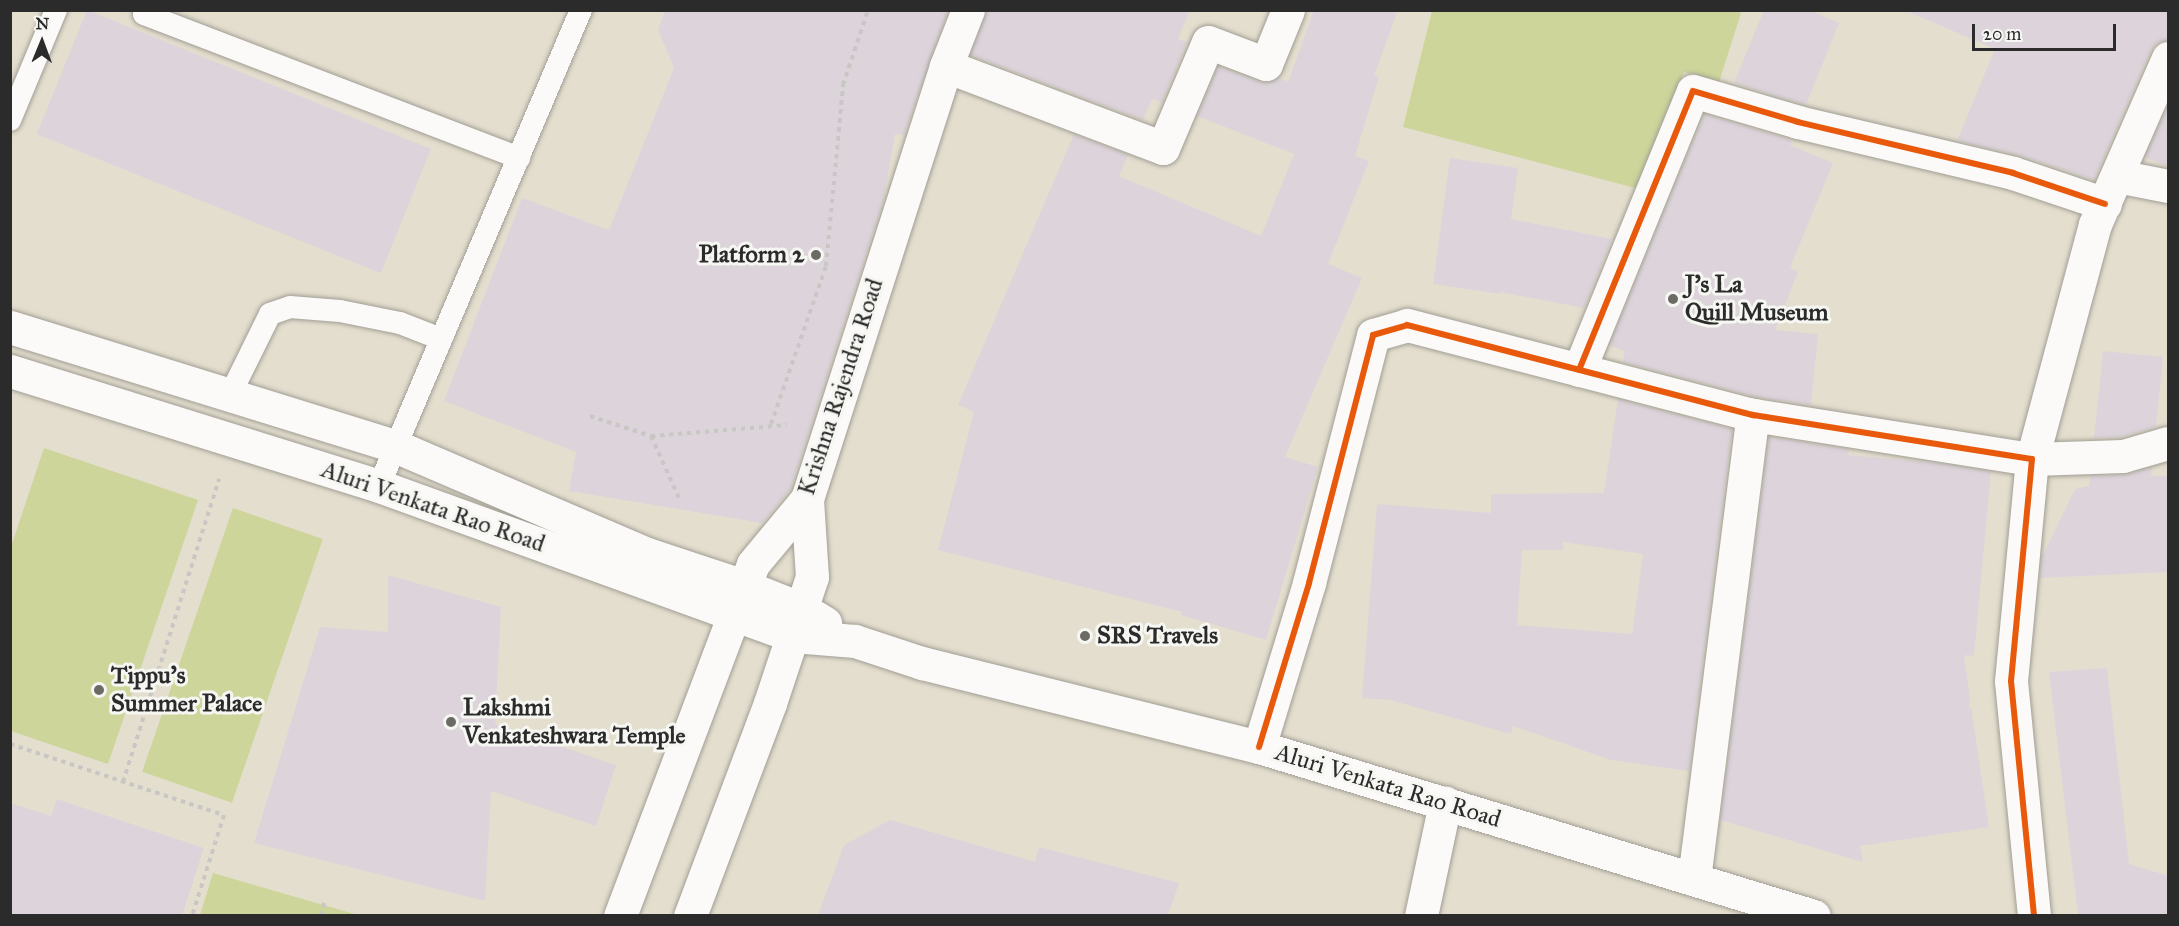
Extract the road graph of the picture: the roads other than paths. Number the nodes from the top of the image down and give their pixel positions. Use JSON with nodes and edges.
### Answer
{"nodes":[{"id":1,"x":56,"y":10,"type":"edge"},
{"id":2,"x":145,"y":10,"type":"edge"},
{"id":3,"x":581,"y":10,"type":"edge"},
{"id":4,"x":968,"y":10,"type":"edge"},
{"id":5,"x":1288,"y":10,"type":"edge"},
{"id":6,"x":2169,"y":58,"type":"edge"},
{"id":7,"x":946,"y":66,"type":"junction"},
{"id":8,"x":10,"y":120,"type":"edge"},
{"id":9,"x":519,"y":158,"type":"junction"},
{"id":10,"x":2169,"y":186,"type":"edge"},
{"id":11,"x":2111,"y":190,"type":"junction"},
{"id":12,"x":10,"y":327,"type":"edge"},
{"id":13,"x":441,"y":339,"type":"junction"},
{"id":14,"x":1579,"y":370,"type":"junction"},
{"id":15,"x":12,"y":375,"type":"edge"},
{"id":16,"x":230,"y":395,"type":"junction"},
{"id":17,"x":1753,"y":415,"type":"junction"},
{"id":18,"x":2169,"y":443,"type":"edge"},
{"id":19,"x":395,"y":446,"type":"junction"},
{"id":20,"x":2032,"y":459,"type":"junction"},
{"id":21,"x":379,"y":486,"type":"junction"},
{"id":22,"x":807,"y":499,"type":"junction"},
{"id":23,"x":738,"y":601,"type":"junction"},
{"id":24,"x":798,"y":622,"type":"junction"},
{"id":25,"x":1259,"y":747,"type":"junction"},
{"id":26,"x":1444,"y":803,"type":"junction"},
{"id":27,"x":1694,"y":879,"type":"junction"},
{"id":28,"x":620,"y":915,"type":"edge"},
{"id":29,"x":690,"y":915,"type":"edge"},
{"id":30,"x":1421,"y":915,"type":"edge"},
{"id":31,"x":1814,"y":915,"type":"edge"},
{"id":32,"x":2034,"y":915,"type":"edge"}],
"edges":[{"from":1,"to":8,"type":"lane"},
{"from":2,"to":9,"type":"lane"},
{"from":3,"to":9,"type":"lane"},
{"from":4,"to":7,"type":"main road","name":"Krishna Rajendra Road"},
{"from":5,"to":7,"type":"main road"},
{"from":6,"to":11,"type":"main road"},
{"from":7,"to":22,"type":"main road","name":"Krishna Rajendra Road"},
{"from":9,"to":13,"type":"lane"},
{"from":10,"to":11,"type":"main road"},
{"from":11,"to":14,"type":"main road"},
{"from":11,"to":20,"type":"main road"},
{"from":12,"to":16,"type":"main road","name":"Aluri Venkata Rao Road"},
{"from":13,"to":16,"type":"lane"},
{"from":13,"to":19,"type":"lane"},
{"from":14,"to":17,"type":"main road"},
{"from":14,"to":25,"type":"main road"},
{"from":15,"to":21,"type":"main road","name":"Aluri Venkata Rao Road"},
{"from":16,"to":19,"type":"main road","name":"Aluri Venkata Rao Road"},
{"from":17,"to":20,"type":"main road"},
{"from":17,"to":27,"type":"main road"},
{"from":18,"to":20,"type":"main road"},
{"from":19,"to":21,"type":"lane"},
{"from":19,"to":23,"type":"main road","name":"Aluri Venkata Rao Road"},
{"from":20,"to":32,"type":"main road"},
{"from":21,"to":23,"type":"main road","name":"Aluri Venkata Rao Road"},
{"from":22,"to":23,"type":"main road","name":"Krishna Rajendra Road"},
{"from":22,"to":24,"type":"main road"},
{"from":23,"to":24,"type":"main road","name":"Aluri Venkata Rao Road"},
{"from":23,"to":28,"type":"main road","name":"Krishna Rajendra Road"},
{"from":24,"to":25,"type":"main road","name":"Aluri Venkata Rao Road"},
{"from":24,"to":29,"type":"main road"},
{"from":25,"to":26,"type":"main road","name":"Aluri Venkata Rao Road"},
{"from":26,"to":27,"type":"main road","name":"Aluri Venkata Rao Road"},
{"from":26,"to":30,"type":"main road"},
{"from":27,"to":31,"type":"main road","name":"Aluri Venkata Rao Road"}]}
